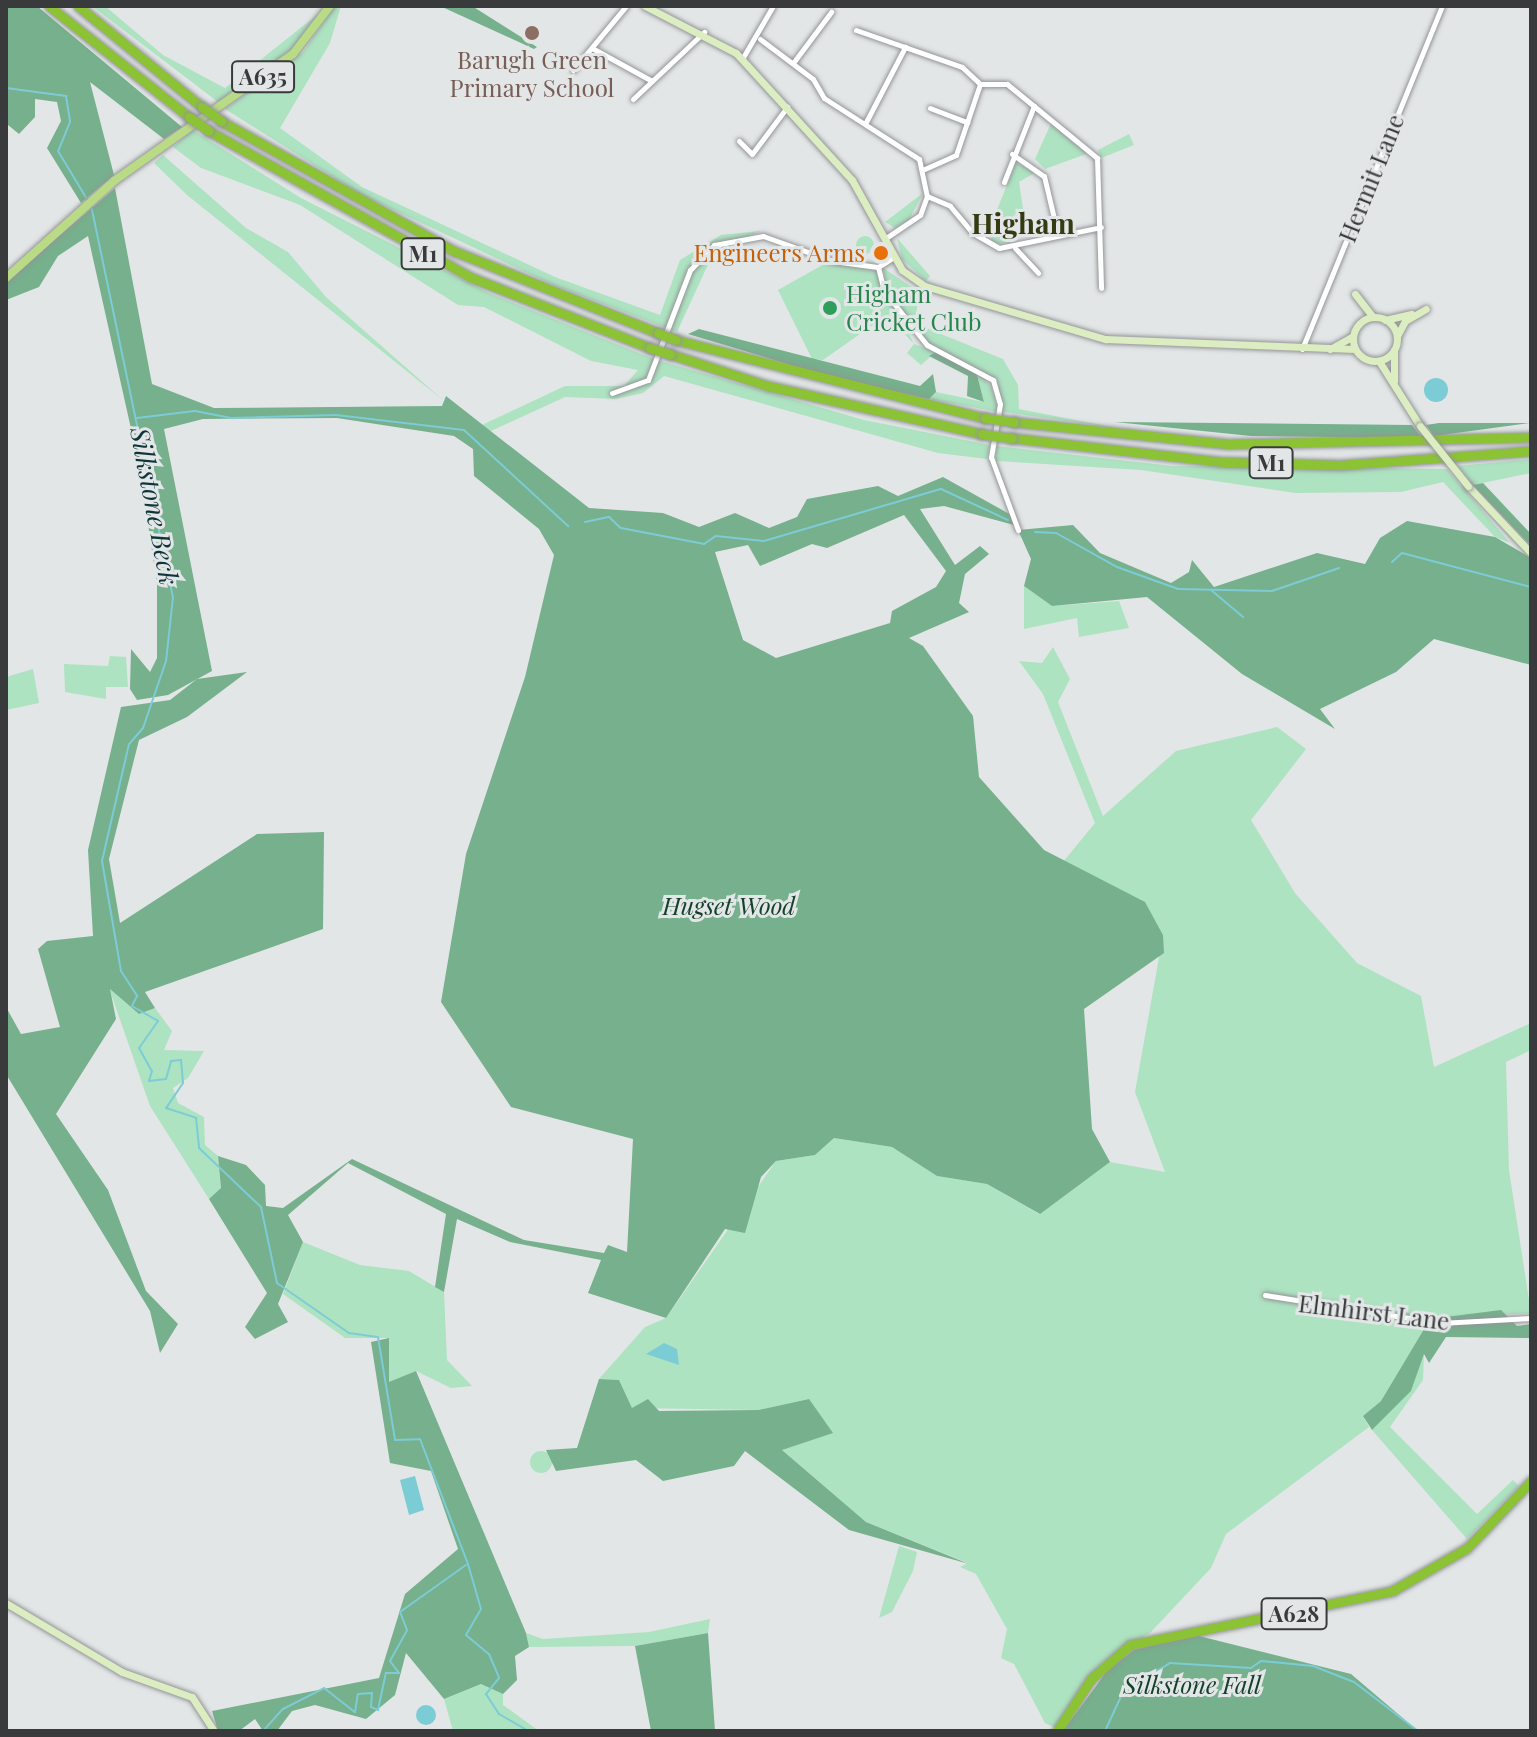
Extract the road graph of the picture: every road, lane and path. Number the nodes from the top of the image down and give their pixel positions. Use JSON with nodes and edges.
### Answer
{"nodes":[{"id":1,"x":49,"y":6,"type":"edge"},
{"id":2,"x":78,"y":6,"type":"edge"},
{"id":3,"x":330,"y":6,"type":"edge"},
{"id":4,"x":626,"y":6,"type":"edge"},
{"id":5,"x":645,"y":6,"type":"edge"},
{"id":6,"x":773,"y":6,"type":"edge"},
{"id":7,"x":1442,"y":6,"type":"edge"},
{"id":8,"x":831,"y":12,"type":"dead end"},
{"id":9,"x":856,"y":30,"type":"dead end"},
{"id":10,"x":704,"y":32,"type":"junction"},
{"id":11,"x":866,"y":33,"type":"junction"},
{"id":12,"x":760,"y":39,"type":"junction"},
{"id":13,"x":863,"y":41,"type":"dead end"},
{"id":14,"x":905,"y":47,"type":"junction"},
{"id":15,"x":592,"y":48,"type":"junction"},
{"id":16,"x":741,"y":60,"type":"junction"},
{"id":17,"x":793,"y":63,"type":"junction"},
{"id":18,"x":573,"y":70,"type":"dead end"},
{"id":19,"x":652,"y":81,"type":"junction"},
{"id":20,"x":980,"y":84,"type":"junction"},
{"id":21,"x":633,"y":99,"type":"dead end"},
{"id":22,"x":787,"y":106,"type":"junction"},
{"id":23,"x":1034,"y":106,"type":"junction"},
{"id":24,"x":930,"y":108,"type":"dead end"},
{"id":25,"x":866,"y":122,"type":"junction"},
{"id":26,"x":967,"y":122,"type":"junction"},
{"id":27,"x":739,"y":141,"type":"dead end"},
{"id":28,"x":1012,"y":154,"type":"junction"},
{"id":29,"x":924,"y":169,"type":"junction"},
{"id":30,"x":1004,"y":182,"type":"dead end"},
{"id":31,"x":927,"y":196,"type":"junction"},
{"id":32,"x":1101,"y":227,"type":"junction"},
{"id":33,"x":1057,"y":231,"type":"junction"},
{"id":34,"x":887,"y":237,"type":"junction"},
{"id":35,"x":1015,"y":248,"type":"junction"},
{"id":36,"x":894,"y":257,"type":"junction"},
{"id":37,"x":878,"y":267,"type":"junction"},
{"id":38,"x":1038,"y":273,"type":"dead end"},
{"id":39,"x":6,"y":278,"type":"edge"},
{"id":40,"x":1101,"y":288,"type":"dead end"},
{"id":41,"x":1373,"y":317,"type":"junction"},
{"id":42,"x":1385,"y":320,"type":"junction"},
{"id":43,"x":1360,"y":323,"type":"junction"},
{"id":44,"x":1353,"y":336,"type":"junction"},
{"id":45,"x":1396,"y":337,"type":"junction"},
{"id":46,"x":1355,"y":349,"type":"junction"},
{"id":47,"x":1302,"y":350,"type":"junction"},
{"id":48,"x":1394,"y":350,"type":"junction"},
{"id":49,"x":1324,"y":352,"type":"junction"},
{"id":50,"x":1379,"y":361,"type":"junction"},
{"id":51,"x":1396,"y":391,"type":"junction"},
{"id":52,"x":612,"y":393,"type":"dead end"},
{"id":53,"x":1531,"y":437,"type":"edge"},
{"id":54,"x":1531,"y":451,"type":"edge"},
{"id":55,"x":1018,"y":530,"type":"dead end"},
{"id":56,"x":1531,"y":553,"type":"edge"},
{"id":57,"x":1265,"y":1295,"type":"dead end"},
{"id":58,"x":1531,"y":1318,"type":"edge"},
{"id":59,"x":1531,"y":1481,"type":"edge"},
{"id":60,"x":6,"y":1603,"type":"edge"},
{"id":61,"x":214,"y":1731,"type":"edge"},
{"id":62,"x":1057,"y":1731,"type":"edge"}],
"edges":[{"from":1,"to":54,"type":"highway","number":"M1","bridge":true},
{"from":2,"to":53,"type":"highway","number":"M1","bridge":true},
{"from":3,"to":39,"type":"main road","number":"A635"},
{"from":4,"to":15,"type":"street"},
{"from":5,"to":10,"type":"street"},
{"from":6,"to":12,"type":"street"},
{"from":7,"to":47,"type":"street","name":"Hermit Lane"},
{"from":8,"to":17,"type":"street"},
{"from":9,"to":11,"type":"street"},
{"from":10,"to":16,"type":"street"},
{"from":10,"to":19,"type":"street"},
{"from":11,"to":13,"type":"street"},
{"from":11,"to":14,"type":"street"},
{"from":12,"to":16,"type":"street"},
{"from":12,"to":17,"type":"street"},
{"from":14,"to":20,"type":"street"},
{"from":14,"to":25,"type":"street"},
{"from":15,"to":18,"type":"street"},
{"from":15,"to":19,"type":"street"},
{"from":16,"to":22,"type":"street"},
{"from":17,"to":25,"type":"street"},
{"from":19,"to":21,"type":"street"},
{"from":20,"to":23,"type":"street"},
{"from":20,"to":26,"type":"street"},
{"from":22,"to":27,"type":"street"},
{"from":22,"to":34,"type":"street"},
{"from":23,"to":28,"type":"street"},
{"from":23,"to":32,"type":"street"},
{"from":24,"to":26,"type":"street"},
{"from":25,"to":29,"type":"street"},
{"from":26,"to":29,"type":"street"},
{"from":28,"to":30,"type":"street"},
{"from":28,"to":33,"type":"street"},
{"from":29,"to":31,"type":"street"},
{"from":31,"to":34,"type":"street"},
{"from":31,"to":35,"type":"street"},
{"from":32,"to":33,"type":"street"},
{"from":32,"to":40,"type":"street"},
{"from":33,"to":35,"type":"street"},
{"from":34,"to":36,"type":"street"},
{"from":35,"to":38,"type":"street"},
{"from":36,"to":37,"type":"street"},
{"from":36,"to":47,"type":"street"},
{"from":37,"to":52,"type":"street"},
{"from":37,"to":55,"type":"street"},
{"from":41,"to":42,"type":"street"},
{"from":41,"to":43,"type":"street"},
{"from":41,"to":43,"type":"street"},
{"from":42,"to":45,"type":"street"},
{"from":42,"to":45,"type":"street"},
{"from":43,"to":44,"type":"street"},
{"from":44,"to":46,"type":"street"},
{"from":44,"to":49,"type":"street"},
{"from":45,"to":48,"type":"street"},
{"from":46,"to":49,"type":"street"},
{"from":46,"to":50,"type":"street"},
{"from":47,"to":49,"type":"street"},
{"from":48,"to":50,"type":"street"},
{"from":48,"to":51,"type":"street"},
{"from":50,"to":51,"type":"street"},
{"from":51,"to":56,"type":"street","bridge":true},
{"from":57,"to":58,"type":"street","name":"Elmhirst Lane"},
{"from":59,"to":62,"type":"highway","number":"A628"},
{"from":60,"to":61,"type":"street"}]}
